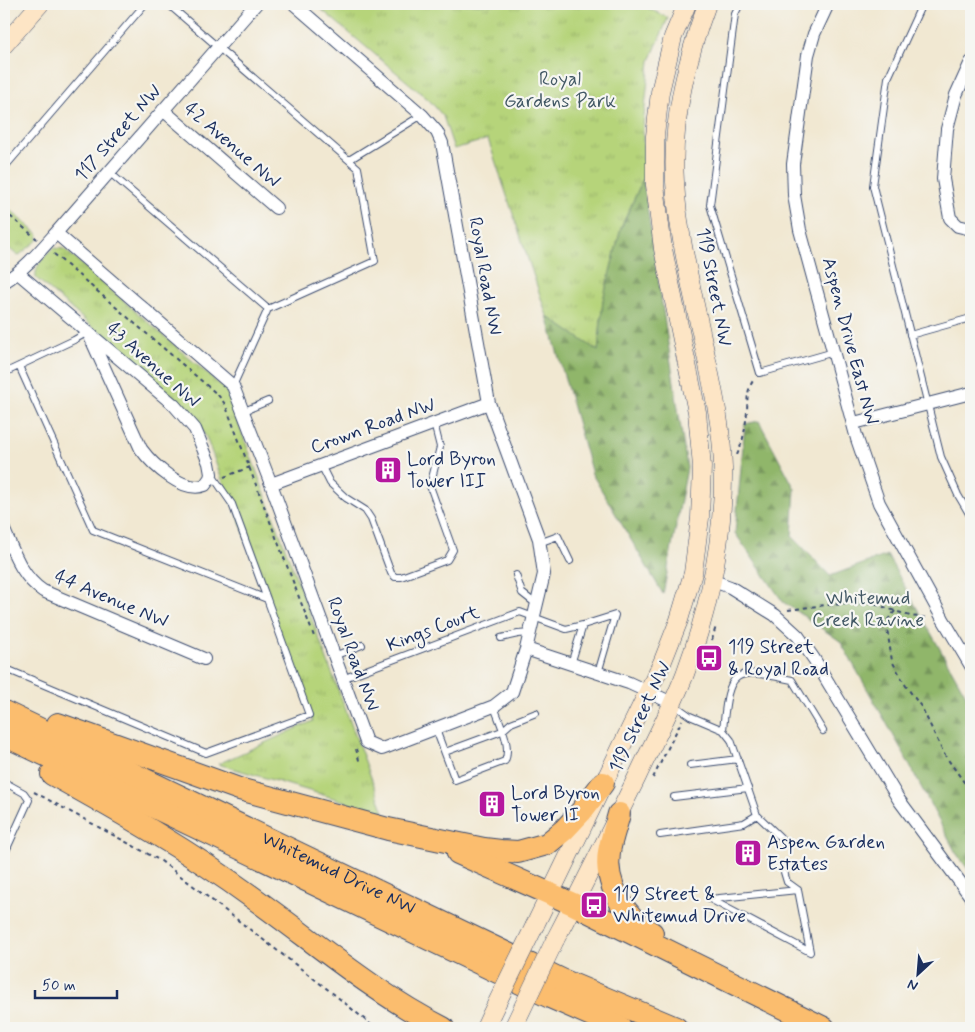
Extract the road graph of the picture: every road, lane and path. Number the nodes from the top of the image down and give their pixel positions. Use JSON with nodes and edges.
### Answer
{"nodes":[{"id":1,"x":40,"y":4,"type":"edge"},
{"id":2,"x":145,"y":4,"type":"edge"},
{"id":3,"x":168,"y":4,"type":"edge"},
{"id":4,"x":256,"y":4,"type":"edge"},
{"id":5,"x":294,"y":4,"type":"edge"},
{"id":6,"x":687,"y":4,"type":"edge"},
{"id":7,"x":706,"y":4,"type":"edge"},
{"id":8,"x":740,"y":4,"type":"edge"},
{"id":9,"x":828,"y":4,"type":"edge"},
{"id":10,"x":922,"y":4,"type":"edge"},
{"id":11,"x":4,"y":45,"type":"edge"},
{"id":12,"x":218,"y":47,"type":"junction"},
{"id":13,"x":971,"y":62,"type":"edge"},
{"id":14,"x":163,"y":110,"type":"junction"},
{"id":15,"x":422,"y":115,"type":"junction"},
{"id":16,"x":349,"y":160,"type":"junction"},
{"id":17,"x":4,"y":168,"type":"edge"},
{"id":18,"x":109,"y":172,"type":"junction"},
{"id":19,"x":276,"y":208,"type":"dead end"},
{"id":20,"x":4,"y":211,"type":"edge"},
{"id":21,"x":967,"y":229,"type":"edge"},
{"id":22,"x":56,"y":233,"type":"junction"},
{"id":23,"x":37,"y":239,"type":"dead end"},
{"id":24,"x":54,"y":254,"type":"dead end"},
{"id":25,"x":18,"y":273,"type":"junction"},
{"id":26,"x":4,"y":282,"type":"edge"},
{"id":27,"x":268,"y":309,"type":"junction"},
{"id":28,"x":971,"y":318,"type":"edge"},
{"id":29,"x":88,"y":332,"type":"junction"},
{"id":30,"x":910,"y":335,"type":"junction"},
{"id":31,"x":834,"y":352,"type":"junction"},
{"id":32,"x":19,"y":366,"type":"junction"},
{"id":33,"x":4,"y":373,"type":"edge"},
{"id":34,"x":760,"y":373,"type":"junction"},
{"id":35,"x":233,"y":386,"type":"junction"},
{"id":36,"x":971,"y":393,"type":"edge"},
{"id":37,"x":268,"y":401,"type":"dead end"},
{"id":38,"x":489,"y":403,"type":"junction"},
{"id":39,"x":928,"y":405,"type":"junction"},
{"id":40,"x":242,"y":412,"type":"junction"},
{"id":41,"x":434,"y":423,"type":"junction"},
{"id":42,"x":854,"y":423,"type":"junction"},
{"id":43,"x":737,"y":456,"type":"dead end"},
{"id":44,"x":321,"y":465,"type":"junction"},
{"id":45,"x":250,"y":467,"type":"junction"},
{"id":46,"x":211,"y":474,"type":"junction"},
{"id":47,"x":224,"y":478,"type":"dead end"},
{"id":48,"x":271,"y":484,"type":"junction"},
{"id":49,"x":971,"y":517,"type":"edge"},
{"id":50,"x":4,"y":530,"type":"edge"},
{"id":51,"x":540,"y":543,"type":"junction"},
{"id":52,"x":8,"y":549,"type":"edge"},
{"id":53,"x":570,"y":561,"type":"dead end"},
{"id":54,"x":693,"y":573,"type":"junction"},
{"id":55,"x":516,"y":575,"type":"dead end"},
{"id":56,"x":711,"y":580,"type":"junction"},
{"id":57,"x":267,"y":599,"type":"junction"},
{"id":58,"x":535,"y":610,"type":"junction"},
{"id":59,"x":784,"y":610,"type":"dead end"},
{"id":60,"x":895,"y":611,"type":"junction"},
{"id":61,"x":943,"y":620,"type":"junction"},
{"id":62,"x":582,"y":625,"type":"junction"},
{"id":63,"x":530,"y":633,"type":"junction"},
{"id":64,"x":501,"y":638,"type":"dead end"},
{"id":65,"x":315,"y":641,"type":"dead end"},
{"id":66,"x":362,"y":645,"type":"dead end"},
{"id":67,"x":526,"y":649,"type":"junction"},
{"id":68,"x":334,"y":656,"type":"junction"},
{"id":69,"x":204,"y":659,"type":"dead end"},
{"id":70,"x":571,"y":664,"type":"junction"},
{"id":71,"x":971,"y":666,"type":"edge"},
{"id":72,"x":4,"y":668,"type":"edge"},
{"id":73,"x":598,"y":673,"type":"junction"},
{"id":74,"x":342,"y":679,"type":"junction"},
{"id":75,"x":647,"y":692,"type":"junction"},
{"id":76,"x":672,"y":703,"type":"junction"},
{"id":77,"x":4,"y":705,"type":"edge"},
{"id":78,"x":494,"y":706,"type":"junction"},
{"id":79,"x":4,"y":712,"type":"edge"},
{"id":80,"x":536,"y":714,"type":"dead end"},
{"id":81,"x":435,"y":727,"type":"junction"},
{"id":82,"x":723,"y":730,"type":"junction"},
{"id":83,"x":502,"y":731,"type":"junction"},
{"id":84,"x":823,"y":731,"type":"dead end"},
{"id":85,"x":4,"y":735,"type":"edge"},
{"id":86,"x":353,"y":742,"type":"dead end"},
{"id":87,"x":4,"y":746,"type":"edge"},
{"id":88,"x":445,"y":752,"type":"junction"},
{"id":89,"x":738,"y":759,"type":"junction"},
{"id":90,"x":360,"y":764,"type":"dead end"},
{"id":91,"x":690,"y":765,"type":"dead end"},
{"id":92,"x":4,"y":782,"type":"edge"},
{"id":93,"x":603,"y":783,"type":"junction"},
{"id":94,"x":748,"y":788,"type":"junction"},
{"id":95,"x":971,"y":792,"type":"edge"},
{"id":96,"x":38,"y":794,"type":"dead end"},
{"id":97,"x":674,"y":797,"type":"dead end"},
{"id":98,"x":619,"y":814,"type":"junction"},
{"id":99,"x":757,"y":815,"type":"junction"},
{"id":100,"x":388,"y":830,"type":"junction"},
{"id":101,"x":660,"y":835,"type":"dead end"},
{"id":102,"x":781,"y":838,"type":"dead end"},
{"id":103,"x":4,"y":856,"type":"edge"},
{"id":104,"x":784,"y":872,"type":"dead end"},
{"id":105,"x":798,"y":890,"type":"junction"},
{"id":106,"x":550,"y":894,"type":"junction"},
{"id":107,"x":971,"y":897,"type":"edge"},
{"id":108,"x":574,"y":904,"type":"junction"},
{"id":109,"x":736,"y":985,"type":"junction"},
{"id":110,"x":373,"y":986,"type":"junction"},
{"id":111,"x":488,"y":1022,"type":"edge"},
{"id":112,"x":375,"y":1028,"type":"edge"},
{"id":113,"x":416,"y":1028,"type":"edge"},
{"id":114,"x":443,"y":1028,"type":"edge"},
{"id":115,"x":513,"y":1028,"type":"edge"},
{"id":116,"x":621,"y":1028,"type":"edge"},
{"id":117,"x":676,"y":1028,"type":"edge"},
{"id":118,"x":824,"y":1028,"type":"edge"}],
"edges":[{"from":1,"to":11,"type":"main road"},
{"from":2,"to":17,"type":"lane"},
{"from":3,"to":12,"type":"lane"},
{"from":4,"to":12,"type":"street","name":"117 Street NW"},
{"from":5,"to":15,"type":"street","name":"Royal Road NW"},
{"from":6,"to":54,"type":"main road","name":"119 Street NW"},
{"from":7,"to":56,"type":"main road","name":"119 Street NW"},
{"from":8,"to":34,"type":"lane"},
{"from":9,"to":31,"type":"street","name":"Aspen Drive East NW"},
{"from":10,"to":30,"type":"lane"},
{"from":12,"to":14,"type":"street","name":"117 Street NW"},
{"from":12,"to":16,"type":"lane"},
{"from":13,"to":21,"type":"street"},
{"from":14,"to":18,"type":"street","name":"117 Street NW"},
{"from":14,"to":19,"type":"street","name":"42 Avenue NW"},
{"from":15,"to":16,"type":"lane"},
{"from":15,"to":38,"type":"street","name":"Royal Road NW"},
{"from":16,"to":27,"type":"lane"},
{"from":18,"to":22,"type":"street","name":"117 Street NW"},
{"from":18,"to":27,"type":"lane"},
{"from":20,"to":23,"type":"path"},
{"from":22,"to":25,"type":"street","name":"117 Street NW"},
{"from":22,"to":35,"type":"street","name":"43 Avenue NW"},
{"from":24,"to":45,"type":"path"},
{"from":25,"to":26,"type":"street","name":"117 Street NW"},
{"from":25,"to":29,"type":"street","name":"43 Avenue NW"},
{"from":27,"to":35,"type":"lane"},
{"from":28,"to":30,"type":"lane"},
{"from":29,"to":32,"type":"lane"},
{"from":29,"to":46,"type":"street","name":"43 Avenue NW"},
{"from":29,"to":46,"type":"street","name":"43 Avenue NW"},
{"from":30,"to":39,"type":"lane"},
{"from":31,"to":34,"type":"lane"},
{"from":31,"to":42,"type":"street","name":"Aspen Drive East NW"},
{"from":32,"to":33,"type":"lane"},
{"from":32,"to":57,"type":"lane"},
{"from":34,"to":43,"type":"path"},
{"from":35,"to":40,"type":"street","name":"Royal Road NW"},
{"from":36,"to":39,"type":"street"},
{"from":37,"to":40,"type":"lane"},
{"from":38,"to":41,"type":"street","name":"Crown Road NW"},
{"from":38,"to":51,"type":"street","name":"Royal Road NW"},
{"from":39,"to":42,"type":"street"},
{"from":39,"to":49,"type":"lane"},
{"from":40,"to":48,"type":"street","name":"Royal Road NW"},
{"from":41,"to":44,"type":"street","name":"Crown Road NW"},
{"from":41,"to":44,"type":"lane"},
{"from":42,"to":61,"type":"street","name":"Aspen Drive East NW"},
{"from":44,"to":48,"type":"street","name":"Crown Road NW"},
{"from":45,"to":47,"type":"path"},
{"from":45,"to":65,"type":"path"},
{"from":46,"to":57,"type":"lane"},
{"from":48,"to":68,"type":"street","name":"Royal Road NW"},
{"from":50,"to":52,"type":"street","name":"44 Avenue NW"},
{"from":51,"to":53,"type":"lane"},
{"from":51,"to":58,"type":"street","name":"Royal Road NW"},
{"from":52,"to":69,"type":"street","name":"44 Avenue NW"},
{"from":54,"to":56,"type":"main road"},
{"from":54,"to":75,"type":"main road","name":"119 Street NW"},
{"from":55,"to":58,"type":"lane"},
{"from":56,"to":76,"type":"main road","name":"119 Street NW"},
{"from":56,"to":107,"type":"street"},
{"from":57,"to":72,"type":"lane"},
{"from":58,"to":62,"type":"lane"},
{"from":58,"to":63,"type":"street","name":"Royal Road NW"},
{"from":58,"to":74,"type":"lane","name":"Kings Court"},
{"from":59,"to":60,"type":"path"},
{"from":60,"to":61,"type":"path"},
{"from":60,"to":95,"type":"path"},
{"from":61,"to":71,"type":"street","name":"Aspen Drive East NW"},
{"from":62,"to":70,"type":"lane"},
{"from":62,"to":73,"type":"lane"},
{"from":63,"to":64,"type":"lane"},
{"from":63,"to":67,"type":"street","name":"Royal Road NW"},
{"from":66,"to":68,"type":"lane"},
{"from":67,"to":70,"type":"street"},
{"from":67,"to":78,"type":"street","name":"Royal Road NW"},
{"from":68,"to":74,"type":"street","name":"Royal Road NW"},
{"from":70,"to":73,"type":"street"},
{"from":73,"to":75,"type":"street"},
{"from":74,"to":81,"type":"street","name":"Royal Road NW"},
{"from":75,"to":76,"type":"street"},
{"from":75,"to":93,"type":"main road","name":"119 Street NW"},
{"from":76,"to":82,"type":"lane"},
{"from":76,"to":98,"type":"main road","name":"119 Street NW"},
{"from":77,"to":100,"type":"highway"},
{"from":78,"to":81,"type":"street","name":"Royal Road NW"},
{"from":78,"to":83,"type":"lane"},
{"from":79,"to":117,"type":"highway","name":"Whitemud Drive NW"},
{"from":80,"to":83,"type":"lane"},
{"from":81,"to":88,"type":"lane"},
{"from":82,"to":84,"type":"lane"},
{"from":82,"to":89,"type":"lane"},
{"from":83,"to":88,"type":"lane"},
{"from":83,"to":88,"type":"lane"},
{"from":85,"to":116,"type":"highway","name":"Whitemud Drive NW"},
{"from":86,"to":90,"type":"path"},
{"from":87,"to":110,"type":"highway"},
{"from":89,"to":91,"type":"lane"},
{"from":89,"to":94,"type":"lane"},
{"from":92,"to":103,"type":"lane"},
{"from":93,"to":100,"type":"highway"},
{"from":93,"to":106,"type":"main road","name":"119 Street NW"},
{"from":94,"to":97,"type":"lane"},
{"from":94,"to":99,"type":"lane"},
{"from":96,"to":112,"type":"path"},
{"from":98,"to":108,"type":"main road","name":"119 Street NW"},
{"from":98,"to":109,"type":"highway"},
{"from":99,"to":101,"type":"lane"},
{"from":99,"to":102,"type":"lane"},
{"from":100,"to":106,"type":"highway"},
{"from":104,"to":105,"type":"lane"},
{"from":105,"to":105,"type":"lane"},
{"from":106,"to":108,"type":"highway"},
{"from":106,"to":111,"type":"main road","name":"119 Street NW","bridge":true},
{"from":108,"to":109,"type":"highway"},
{"from":108,"to":115,"type":"main road","name":"119 Street NW","bridge":true},
{"from":109,"to":118,"type":"highway"},
{"from":110,"to":113,"type":"highway"},
{"from":110,"to":114,"type":"highway"}]}
